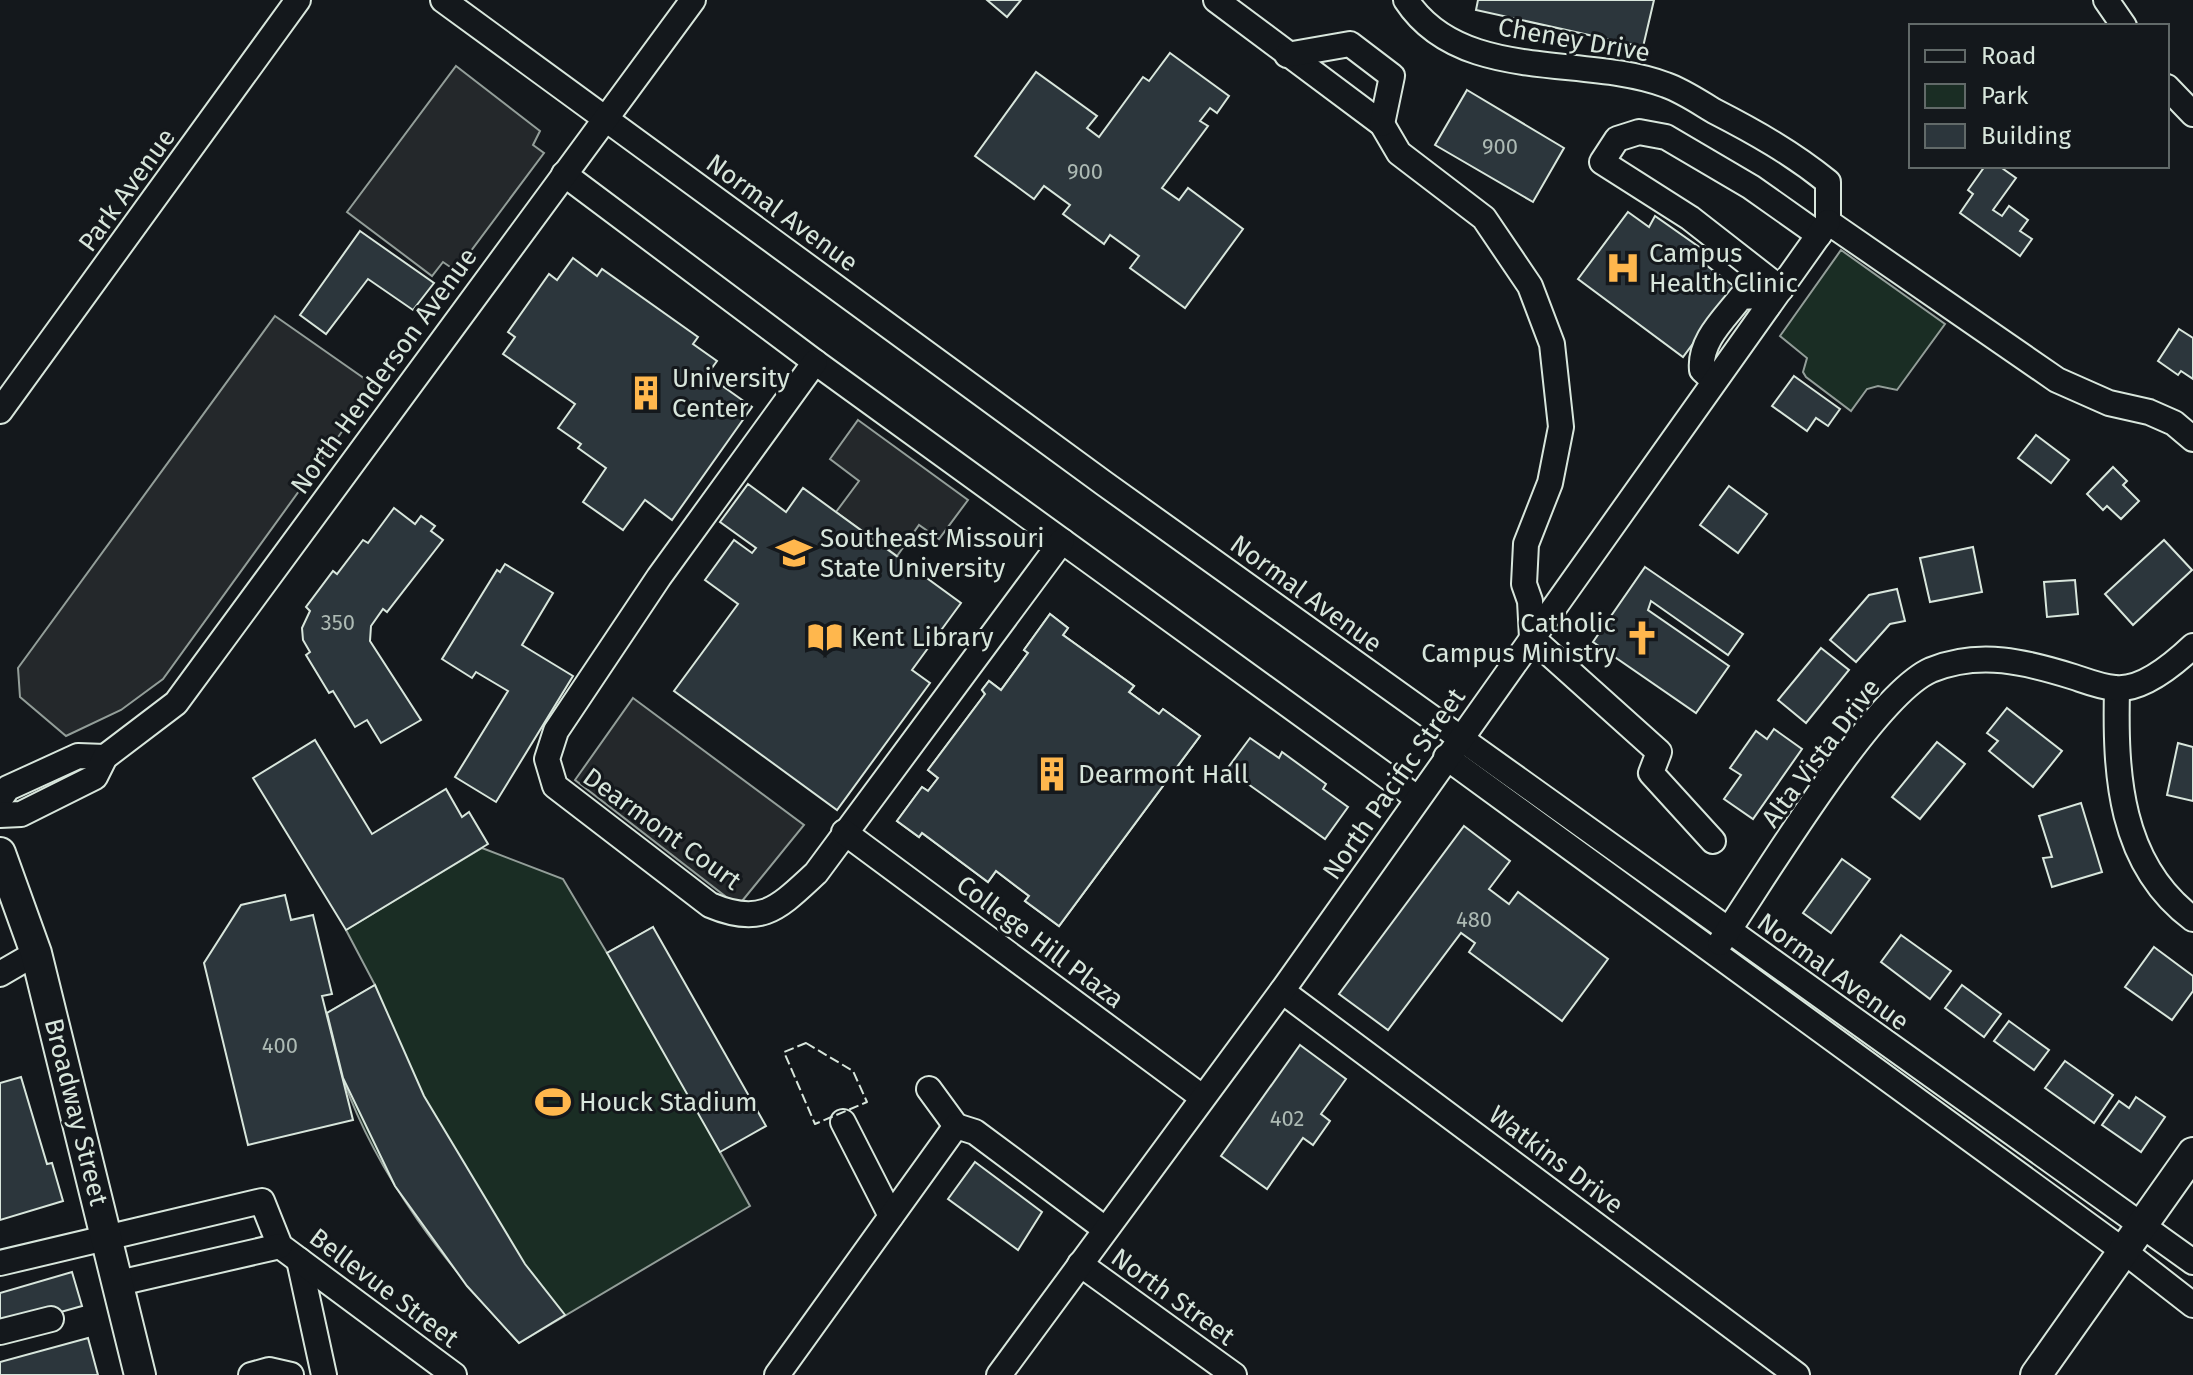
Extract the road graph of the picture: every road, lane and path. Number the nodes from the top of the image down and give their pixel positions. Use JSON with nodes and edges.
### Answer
{"nodes":[{"id":1,"x":298,"y":0,"type":"edge"},
{"id":2,"x":443,"y":0,"type":"edge"},
{"id":3,"x":693,"y":0,"type":"edge"},
{"id":4,"x":1216,"y":0,"type":"edge"},
{"id":5,"x":1406,"y":0,"type":"edge"},
{"id":6,"x":2106,"y":0,"type":"edge"},
{"id":7,"x":2123,"y":24,"type":"edge"},
{"id":8,"x":1287,"y":55,"type":"junction"},
{"id":9,"x":2169,"y":89,"type":"edge"},
{"id":10,"x":2193,"y":114,"type":"edge"},
{"id":11,"x":605,"y":119,"type":"junction"},
{"id":12,"x":1382,"y":124,"type":"junction"},
{"id":13,"x":564,"y":174,"type":"junction"},
{"id":14,"x":1823,"y":228,"type":"junction"},
{"id":15,"x":1775,"y":297,"type":"junction"},
{"id":16,"x":815,"y":362,"type":"junction"},
{"id":17,"x":0,"y":411,"type":"edge"},
{"id":18,"x":2193,"y":439,"type":"edge"},
{"id":19,"x":1062,"y":541,"type":"junction"},
{"id":20,"x":1532,"y":638,"type":"junction"},
{"id":21,"x":2193,"y":646,"type":"edge"},
{"id":22,"x":2117,"y":689,"type":"junction"},
{"id":23,"x":1453,"y":748,"type":"junction"},
{"id":24,"x":105,"y":757,"type":"junction"},
{"id":25,"x":1417,"y":798,"type":"junction"},
{"id":26,"x":0,"y":799,"type":"edge"},
{"id":27,"x":0,"y":815,"type":"edge"},
{"id":28,"x":844,"y":832,"type":"junction"},
{"id":29,"x":1713,"y":841,"type":"dead end"},
{"id":30,"x":0,"y":853,"type":"edge"},
{"id":31,"x":2193,"y":919,"type":"edge"},
{"id":32,"x":1721,"y":941,"type":"junction"},
{"id":33,"x":36,"y":953,"type":"junction"},
{"id":34,"x":0,"y":974,"type":"edge"},
{"id":35,"x":1282,"y":991,"type":"junction"},
{"id":36,"x":929,"y":1089,"type":"dead end"},
{"id":37,"x":1202,"y":1097,"type":"junction"},
{"id":38,"x":843,"y":1122,"type":"dead end"},
{"id":39,"x":956,"y":1126,"type":"junction"},
{"id":40,"x":2193,"y":1153,"type":"edge"},
{"id":41,"x":891,"y":1216,"type":"junction"},
{"id":42,"x":2142,"y":1227,"type":"junction"},
{"id":43,"x":1105,"y":1229,"type":"junction"},
{"id":44,"x":107,"y":1235,"type":"junction"},
{"id":45,"x":2125,"y":1252,"type":"junction"},
{"id":46,"x":290,"y":1253,"type":"junction"},
{"id":47,"x":2193,"y":1262,"type":"edge"},
{"id":48,"x":0,"y":1263,"type":"edge"},
{"id":49,"x":1080,"y":1264,"type":"junction"},
{"id":50,"x":119,"y":1283,"type":"junction"},
{"id":51,"x":2193,"y":1305,"type":"edge"},
{"id":52,"x":51,"y":1319,"type":"dead end"},
{"id":53,"x":0,"y":1332,"type":"edge"},
{"id":54,"x":140,"y":1375,"type":"edge"},
{"id":55,"x":251,"y":1375,"type":"edge"},
{"id":56,"x":291,"y":1375,"type":"edge"},
{"id":57,"x":324,"y":1375,"type":"edge"},
{"id":58,"x":454,"y":1375,"type":"edge"},
{"id":59,"x":777,"y":1375,"type":"edge"},
{"id":60,"x":999,"y":1375,"type":"edge"},
{"id":61,"x":1234,"y":1375,"type":"edge"},
{"id":62,"x":1797,"y":1375,"type":"edge"},
{"id":63,"x":2036,"y":1375,"type":"edge"}],
"edges":[{"from":1,"to":17,"type":"street","name":"Park Avenue"},
{"from":2,"to":11,"type":"street","name":"Normal Avenue"},
{"from":3,"to":11,"type":"street","name":"North Henderson Avenue"},
{"from":4,"to":8,"type":"street"},
{"from":5,"to":14,"type":"street","name":"Cheney Drive"},
{"from":6,"to":7,"type":"street"},
{"from":8,"to":12,"type":"street"},
{"from":8,"to":12,"type":"street"},
{"from":9,"to":10,"type":"street"},
{"from":11,"to":13,"type":"street","name":"North Henderson Avenue"},
{"from":11,"to":23,"type":"street","name":"Normal Avenue"},
{"from":12,"to":20,"type":"street"},
{"from":13,"to":16,"type":"street"},
{"from":13,"to":24,"type":"street","name":"North Henderson Avenue"},
{"from":14,"to":15,"type":"street","name":"North Pacific Street"},
{"from":14,"to":15,"type":"street"},
{"from":14,"to":18,"type":"street"},
{"from":15,"to":20,"type":"street","name":"North Pacific Street"},
{"from":16,"to":19,"type":"street"},
{"from":16,"to":28,"type":"street","name":"Dearmont Court"},
{"from":19,"to":25,"type":"street"},
{"from":19,"to":28,"type":"street","name":"Dearmont Court"},
{"from":20,"to":23,"type":"street","name":"North Pacific Street"},
{"from":20,"to":29,"type":"street"},
{"from":21,"to":22,"type":"street"},
{"from":22,"to":31,"type":"street"},
{"from":22,"to":32,"type":"street","name":"Alta Vista Drive"},
{"from":23,"to":25,"type":"street","name":"North Pacific Street"},
{"from":23,"to":32,"type":"street","name":"Normal Avenue"},
{"from":24,"to":26,"type":"street"},
{"from":24,"to":27,"type":"street","name":"North Henderson Avenue"},
{"from":25,"to":35,"type":"street","name":"North Pacific Street"},
{"from":28,"to":37,"type":"street","name":"College Hill Plaza"},
{"from":30,"to":33,"type":"main road","name":"Broadway Street"},
{"from":32,"to":42,"type":"street","name":"Normal Avenue"},
{"from":32,"to":45,"type":"street","name":"Normal Avenue"},
{"from":33,"to":34,"type":"street"},
{"from":33,"to":44,"type":"main road","name":"Broadway Street"},
{"from":35,"to":37,"type":"street","name":"North Pacific Street"},
{"from":35,"to":62,"type":"street","name":"Watkins Drive"},
{"from":36,"to":39,"type":"street"},
{"from":37,"to":43,"type":"street","name":"North Pacific Street"},
{"from":38,"to":41,"type":"street"},
{"from":39,"to":41,"type":"street"},
{"from":39,"to":43,"type":"street"},
{"from":40,"to":42,"type":"main road"},
{"from":41,"to":59,"type":"street"},
{"from":42,"to":45,"type":"main road"},
{"from":42,"to":47,"type":"street","name":"Normal Avenue"},
{"from":43,"to":49,"type":"street","name":"North Pacific Street"},
{"from":44,"to":46,"type":"street","name":"Bellevue Street"},
{"from":44,"to":48,"type":"street","name":"Bellevue Street"},
{"from":44,"to":50,"type":"main road","name":"Broadway Street"},
{"from":45,"to":51,"type":"street","name":"Normal Avenue"},
{"from":45,"to":63,"type":"main road"},
{"from":46,"to":50,"type":"street","name":"Bellevue Street"},
{"from":46,"to":57,"type":"street"},
{"from":46,"to":58,"type":"street","name":"Bellevue Street"},
{"from":49,"to":60,"type":"street","name":"North Pacific Street"},
{"from":49,"to":61,"type":"street","name":"North Street"},
{"from":50,"to":54,"type":"main road","name":"Broadway Street"},
{"from":52,"to":53,"type":"street"},
{"from":55,"to":56,"type":"street"}]}
